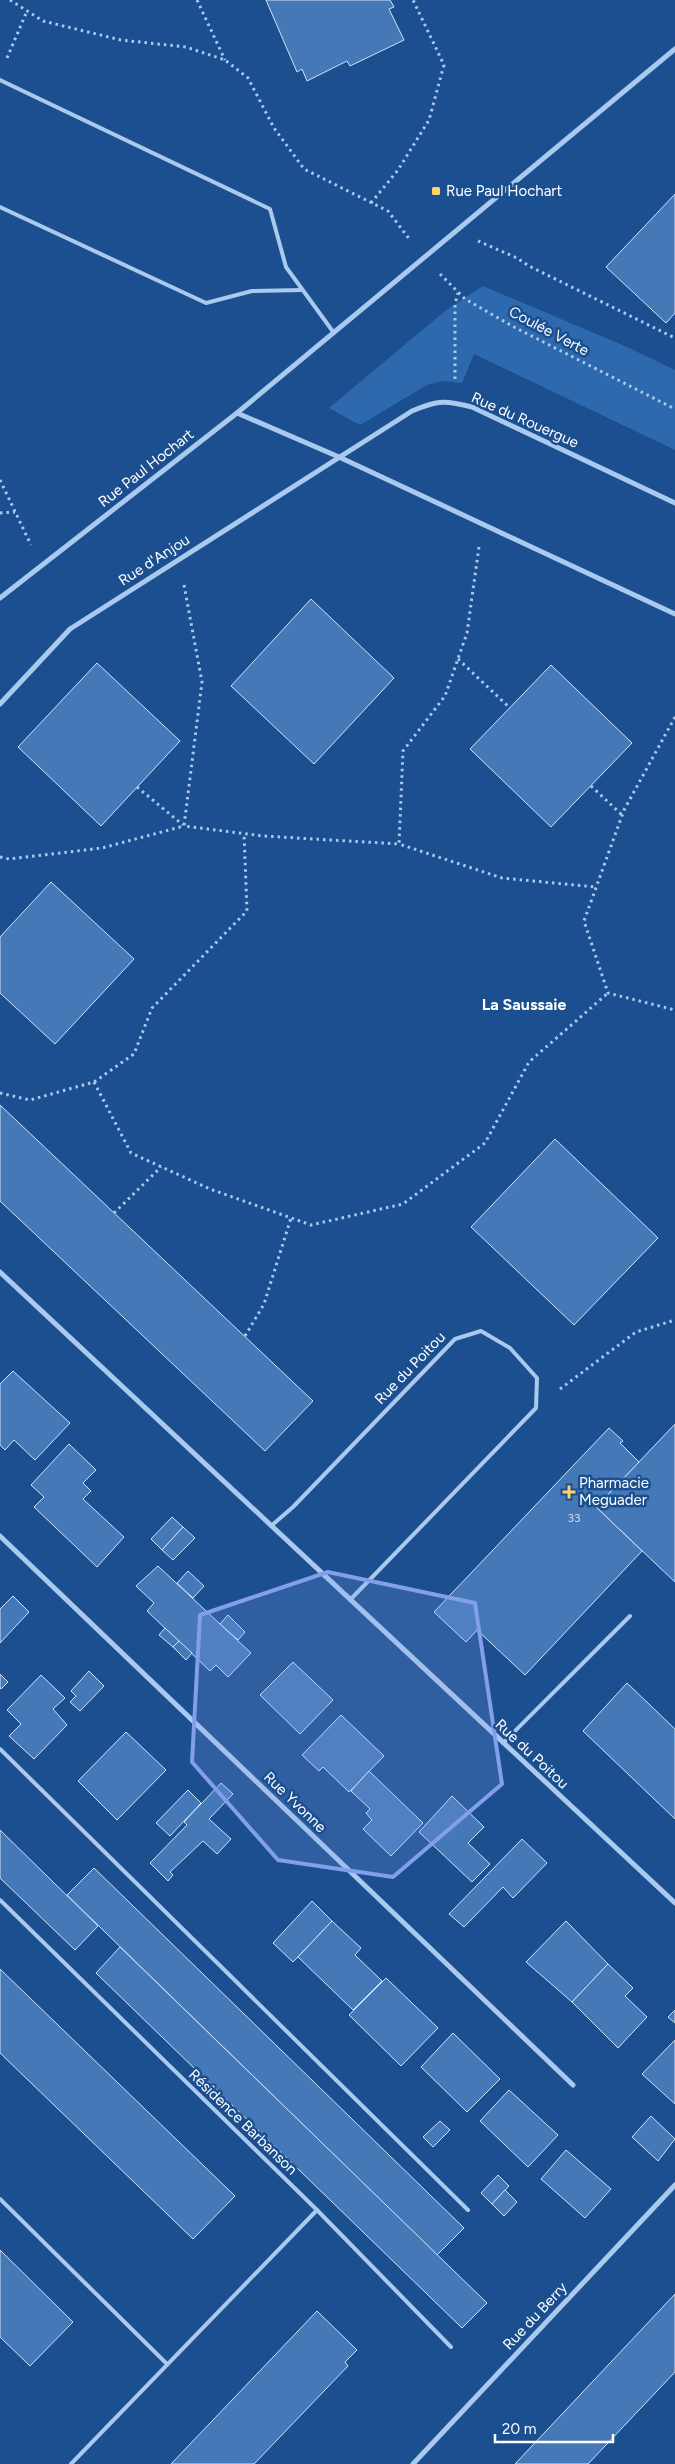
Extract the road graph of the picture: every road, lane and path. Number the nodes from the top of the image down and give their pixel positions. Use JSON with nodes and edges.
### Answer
{"nodes":[{"id":1,"x":10,"y":0,"type":"edge"},
{"id":2,"x":197,"y":0,"type":"edge"},
{"id":3,"x":414,"y":0,"type":"edge"},
{"id":4,"x":27,"y":11,"type":"junction"},
{"id":5,"x":675,"y":49,"type":"edge"},
{"id":6,"x":225,"y":60,"type":"junction"},
{"id":7,"x":4,"y":65,"type":"dead end"},
{"id":8,"x":0,"y":80,"type":"edge"},
{"id":9,"x":371,"y":203,"type":"junction"},
{"id":10,"x":0,"y":206,"type":"edge"},
{"id":11,"x":473,"y":239,"type":"dead end"},
{"id":12,"x":424,"y":257,"type":"junction"},
{"id":13,"x":302,"y":290,"type":"junction"},
{"id":14,"x":458,"y":293,"type":"junction"},
{"id":15,"x":334,"y":333,"type":"junction"},
{"id":16,"x":675,"y":338,"type":"edge"},
{"id":17,"x":453,"y":402,"type":"junction"},
{"id":18,"x":675,"y":409,"type":"edge"},
{"id":19,"x":237,"y":413,"type":"junction"},
{"id":20,"x":340,"y":457,"type":"junction"},
{"id":21,"x":0,"y":480,"type":"edge"},
{"id":22,"x":675,"y":503,"type":"edge"},
{"id":23,"x":15,"y":512,"type":"junction"},
{"id":24,"x":0,"y":513,"type":"edge"},
{"id":25,"x":483,"y":524,"type":"junction"},
{"id":26,"x":179,"y":558,"type":"junction"},
{"id":27,"x":41,"y":566,"type":"junction"},
{"id":28,"x":0,"y":598,"type":"edge"},
{"id":29,"x":675,"y":614,"type":"edge"},
{"id":30,"x":458,"y":659,"type":"junction"},
{"id":31,"x":0,"y":704,"type":"edge"},
{"id":32,"x":510,"y":708,"type":"dead end"},
{"id":33,"x":674,"y":720,"type":"edge"},
{"id":34,"x":591,"y":786,"type":"dead end"},
{"id":35,"x":137,"y":787,"type":"dead end"},
{"id":36,"x":622,"y":815,"type":"junction"},
{"id":37,"x":184,"y":826,"type":"junction"},
{"id":38,"x":244,"y":833,"type":"junction"},
{"id":39,"x":399,"y":844,"type":"junction"},
{"id":40,"x":0,"y":857,"type":"edge"},
{"id":41,"x":596,"y":887,"type":"junction"},
{"id":42,"x":608,"y":993,"type":"junction"},
{"id":43,"x":675,"y":1010,"type":"edge"},
{"id":44,"x":94,"y":1082,"type":"junction"},
{"id":45,"x":0,"y":1093,"type":"edge"},
{"id":46,"x":161,"y":1167,"type":"junction"},
{"id":47,"x":114,"y":1214,"type":"dead end"},
{"id":48,"x":292,"y":1218,"type":"junction"},
{"id":49,"x":0,"y":1272,"type":"edge"},
{"id":50,"x":675,"y":1320,"type":"edge"},
{"id":51,"x":244,"y":1336,"type":"dead end"},
{"id":52,"x":536,"y":1408,"type":"junction"},
{"id":53,"x":271,"y":1526,"type":"junction"},
{"id":54,"x":0,"y":1536,"type":"edge"},
{"id":55,"x":350,"y":1600,"type":"junction"},
{"id":56,"x":630,"y":1616,"type":"dead end"},
{"id":57,"x":502,"y":1744,"type":"junction"},
{"id":58,"x":0,"y":1749,"type":"edge"},
{"id":59,"x":0,"y":1900,"type":"edge"},
{"id":60,"x":675,"y":1904,"type":"edge"},
{"id":61,"x":573,"y":2085,"type":"dead end"},
{"id":62,"x":675,"y":2185,"type":"edge"},
{"id":63,"x":0,"y":2199,"type":"edge"},
{"id":64,"x":317,"y":2210,"type":"junction"},
{"id":65,"x":468,"y":2210,"type":"dead end"},
{"id":66,"x":452,"y":2347,"type":"dead end"},
{"id":67,"x":167,"y":2364,"type":"junction"},
{"id":68,"x":71,"y":2464,"type":"edge"},
{"id":69,"x":413,"y":2464,"type":"edge"}],
"edges":[{"from":1,"to":4,"type":"path"},
{"from":2,"to":6,"type":"path"},
{"from":3,"to":9,"type":"path"},
{"from":4,"to":6,"type":"path"},
{"from":4,"to":7,"type":"path"},
{"from":5,"to":12,"type":"street","name":"Rue Paul Hochart"},
{"from":6,"to":9,"type":"path","name":"Coulée Verte"},
{"from":8,"to":13,"type":"lane"},
{"from":9,"to":12,"type":"path","name":"Coulée Verte"},
{"from":10,"to":13,"type":"lane"},
{"from":11,"to":16,"type":"path"},
{"from":12,"to":14,"type":"path","name":"Coulée Verte"},
{"from":12,"to":15,"type":"street","name":"Rue Paul Hochart"},
{"from":13,"to":15,"type":"lane"},
{"from":14,"to":17,"type":"path"},
{"from":14,"to":18,"type":"path","name":"Coulée Verte"},
{"from":15,"to":19,"type":"street","name":"Rue Paul Hochart"},
{"from":17,"to":20,"type":"street","name":"Rue du Rouergue"},
{"from":17,"to":22,"type":"street","name":"Rue du Rouergue"},
{"from":19,"to":20,"type":"street"},
{"from":19,"to":27,"type":"street","name":"Rue Paul Hochart"},
{"from":20,"to":25,"type":"street"},
{"from":20,"to":26,"type":"street","name":"Rue d'Anjou"},
{"from":21,"to":23,"type":"path"},
{"from":23,"to":24,"type":"path"},
{"from":23,"to":27,"type":"path"},
{"from":25,"to":29,"type":"street"},
{"from":25,"to":30,"type":"path"},
{"from":26,"to":31,"type":"street","name":"Rue d'Anjou"},
{"from":26,"to":37,"type":"path"},
{"from":27,"to":28,"type":"street","name":"Rue Paul Hochart"},
{"from":30,"to":32,"type":"path"},
{"from":30,"to":39,"type":"path"},
{"from":33,"to":36,"type":"path"},
{"from":34,"to":36,"type":"path"},
{"from":35,"to":37,"type":"path"},
{"from":36,"to":41,"type":"path"},
{"from":37,"to":38,"type":"path"},
{"from":37,"to":40,"type":"path"},
{"from":38,"to":39,"type":"path"},
{"from":38,"to":44,"type":"path"},
{"from":39,"to":41,"type":"path"},
{"from":41,"to":42,"type":"path"},
{"from":42,"to":43,"type":"path"},
{"from":42,"to":48,"type":"path"},
{"from":44,"to":45,"type":"path"},
{"from":44,"to":46,"type":"path"},
{"from":46,"to":47,"type":"path"},
{"from":46,"to":48,"type":"path"},
{"from":48,"to":51,"type":"path"},
{"from":49,"to":53,"type":"street","name":"Rue du Poitou"},
{"from":50,"to":52,"type":"path"},
{"from":52,"to":53,"type":"lane","name":"Rue du Poitou"},
{"from":52,"to":55,"type":"lane"},
{"from":53,"to":55,"type":"street","name":"Rue du Poitou"},
{"from":54,"to":61,"type":"street","name":"Rue Yvonne"},
{"from":55,"to":57,"type":"street","name":"Rue du Poitou"},
{"from":56,"to":57,"type":"lane"},
{"from":57,"to":60,"type":"street","name":"Rue du Poitou"},
{"from":58,"to":65,"type":"lane"},
{"from":59,"to":64,"type":"lane","name":"Résidence Barbanson"},
{"from":62,"to":69,"type":"street","name":"Rue du Berry"},
{"from":63,"to":67,"type":"lane"},
{"from":64,"to":66,"type":"lane","name":"Résidence Barbanson"},
{"from":64,"to":67,"type":"lane"},
{"from":67,"to":68,"type":"lane"}]}
